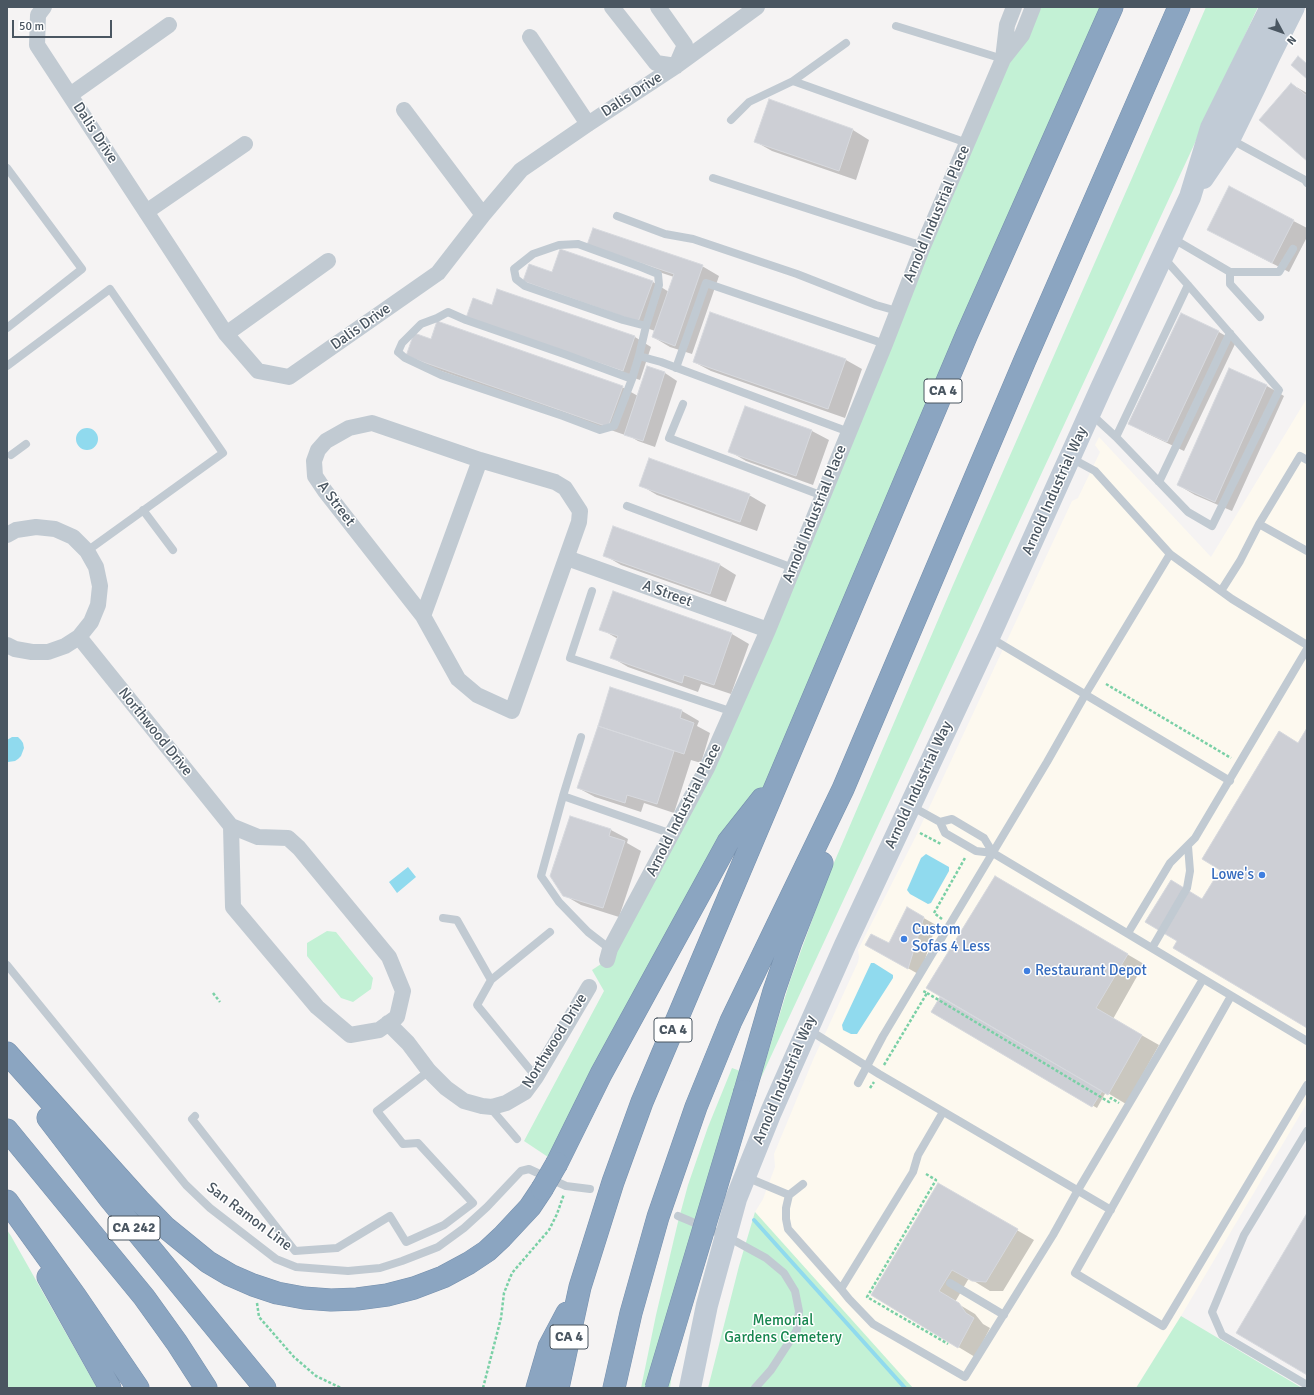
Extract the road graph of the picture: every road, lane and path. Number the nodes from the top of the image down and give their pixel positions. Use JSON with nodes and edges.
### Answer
{"nodes":[{"id":1,"x":44,"y":7,"type":"edge"},
{"id":2,"x":612,"y":7,"type":"edge"},
{"id":3,"x":658,"y":7,"type":"edge"},
{"id":4,"x":756,"y":7,"type":"edge"},
{"id":5,"x":1014,"y":7,"type":"edge"},
{"id":6,"x":1033,"y":7,"type":"edge"},
{"id":7,"x":1112,"y":7,"type":"edge"},
{"id":8,"x":1179,"y":7,"type":"edge"},
{"id":9,"x":1182,"y":7,"type":"edge"},
{"id":10,"x":1271,"y":7,"type":"edge"},
{"id":11,"x":1294,"y":7,"type":"edge"},
{"id":12,"x":169,"y":25,"type":"dead end"},
{"id":13,"x":896,"y":26,"type":"dead end"},
{"id":14,"x":530,"y":37,"type":"dead end"},
{"id":15,"x":1166,"y":39,"type":"junction"},
{"id":16,"x":846,"y":43,"type":"dead end"},
{"id":17,"x":1003,"y":59,"type":"junction"},
{"id":18,"x":676,"y":66,"type":"junction"},
{"id":19,"x":793,"y":81,"type":"junction"},
{"id":20,"x":70,"y":95,"type":"junction"},
{"id":21,"x":404,"y":110,"type":"dead end"},
{"id":22,"x":731,"y":120,"type":"dead end"},
{"id":23,"x":588,"y":124,"type":"junction"},
{"id":24,"x":1230,"y":138,"type":"junction"},
{"id":25,"x":967,"y":143,"type":"junction"},
{"id":26,"x":245,"y":144,"type":"dead end"},
{"id":27,"x":7,"y":168,"type":"edge"},
{"id":28,"x":713,"y":178,"type":"dead end"},
{"id":29,"x":1307,"y":183,"type":"edge"},
{"id":30,"x":1190,"y":197,"type":"junction"},
{"id":31,"x":146,"y":212,"type":"junction"},
{"id":32,"x":483,"y":214,"type":"junction"},
{"id":33,"x":617,"y":216,"type":"dead end"},
{"id":34,"x":923,"y":246,"type":"junction"},
{"id":35,"x":1167,"y":247,"type":"junction"},
{"id":36,"x":1293,"y":249,"type":"dead end"},
{"id":37,"x":328,"y":261,"type":"dead end"},
{"id":38,"x":1230,"y":272,"type":"junction"},
{"id":39,"x":1188,"y":285,"type":"junction"},
{"id":40,"x":897,"y":312,"type":"junction"},
{"id":41,"x":1260,"y":317,"type":"dead end"},
{"id":42,"x":646,"y":326,"type":"junction"},
{"id":43,"x":7,"y":328,"type":"edge"},
{"id":44,"x":1230,"y":333,"type":"junction"},
{"id":45,"x":226,"y":334,"type":"junction"},
{"id":46,"x":885,"y":344,"type":"junction"},
{"id":47,"x":639,"y":356,"type":"junction"},
{"id":48,"x":7,"y":366,"type":"edge"},
{"id":49,"x":676,"y":368,"type":"junction"},
{"id":50,"x":632,"y":379,"type":"junction"},
{"id":51,"x":683,"y":404,"type":"dead end"},
{"id":52,"x":1090,"y":413,"type":"junction"},
{"id":53,"x":849,"y":432,"type":"junction"},
{"id":54,"x":1116,"y":438,"type":"junction"},
{"id":55,"x":26,"y":444,"type":"dead end"},
{"id":56,"x":8,"y":455,"type":"edge"},
{"id":57,"x":1070,"y":458,"type":"junction"},
{"id":58,"x":480,"y":460,"type":"junction"},
{"id":59,"x":1307,"y":460,"type":"edge"},
{"id":60,"x":1159,"y":482,"type":"junction"},
{"id":61,"x":823,"y":496,"type":"junction"},
{"id":62,"x":627,"y":506,"type":"dead end"},
{"id":63,"x":143,"y":510,"type":"junction"},
{"id":64,"x":1259,"y":524,"type":"junction"},
{"id":65,"x":7,"y":535,"type":"edge"},
{"id":66,"x":173,"y":550,"type":"dead end"},
{"id":67,"x":87,"y":551,"type":"junction"},
{"id":68,"x":1307,"y":551,"type":"edge"},
{"id":69,"x":1170,"y":554,"type":"junction"},
{"id":70,"x":567,"y":558,"type":"junction"},
{"id":71,"x":793,"y":568,"type":"junction"},
{"id":72,"x":592,"y":591,"type":"dead end"},
{"id":73,"x":1221,"y":591,"type":"junction"},
{"id":74,"x":423,"y":616,"type":"junction"},
{"id":75,"x":768,"y":630,"type":"junction"},
{"id":76,"x":79,"y":637,"type":"junction"},
{"id":77,"x":989,"y":637,"type":"junction"},
{"id":78,"x":7,"y":645,"type":"edge"},
{"id":79,"x":1307,"y":645,"type":"edge"},
{"id":80,"x":1307,"y":649,"type":"edge"},
{"id":81,"x":1106,"y":684,"type":"dead end"},
{"id":82,"x":1085,"y":695,"type":"junction"},
{"id":83,"x":732,"y":712,"type":"junction"},
{"id":84,"x":581,"y":737,"type":"dead end"},
{"id":85,"x":1240,"y":763,"type":"junction"},
{"id":86,"x":779,"y":778,"type":"junction"},
{"id":87,"x":1230,"y":780,"type":"junction"},
{"id":88,"x":843,"y":789,"type":"junction"},
{"id":89,"x":563,"y":796,"type":"junction"},
{"id":90,"x":910,"y":805,"type":"junction"},
{"id":91,"x":940,"y":822,"type":"junction"},
{"id":92,"x":231,"y":826,"type":"junction"},
{"id":93,"x":672,"y":834,"type":"junction"},
{"id":94,"x":1188,"y":846,"type":"junction"},
{"id":95,"x":993,"y":853,"type":"junction"},
{"id":96,"x":443,"y":918,"type":"dead end"},
{"id":97,"x":550,"y":932,"type":"dead end"},
{"id":98,"x":1128,"y":934,"type":"junction"},
{"id":99,"x":1152,"y":948,"type":"junction"},
{"id":100,"x":609,"y":954,"type":"joint"},
{"id":101,"x":7,"y":965,"type":"edge"},
{"id":102,"x":491,"y":980,"type":"junction"},
{"id":103,"x":1203,"y":980,"type":"junction"},
{"id":104,"x":589,"y":987,"type":"dead end"},
{"id":105,"x":213,"y":993,"type":"dead end"},
{"id":106,"x":926,"y":994,"type":"dead end"},
{"id":107,"x":1231,"y":996,"type":"junction"},
{"id":108,"x":220,"y":1002,"type":"dead end"},
{"id":109,"x":388,"y":1024,"type":"junction"},
{"id":110,"x":807,"y":1029,"type":"junction"},
{"id":111,"x":1307,"y":1041,"type":"edge"},
{"id":112,"x":7,"y":1053,"type":"edge"},
{"id":113,"x":7,"y":1064,"type":"edge"},
{"id":114,"x":866,"y":1066,"type":"junction"},
{"id":115,"x":429,"y":1070,"type":"junction"},
{"id":116,"x":536,"y":1077,"type":"junction"},
{"id":117,"x":858,"y":1083,"type":"dead end"},
{"id":118,"x":1307,"y":1084,"type":"edge"},
{"id":119,"x":492,"y":1107,"type":"junction"},
{"id":120,"x":1128,"y":1108,"type":"junction"},
{"id":121,"x":943,"y":1112,"type":"junction"},
{"id":122,"x":195,"y":1116,"type":"dead end"},
{"id":123,"x":7,"y":1130,"type":"edge"},
{"id":124,"x":1307,"y":1131,"type":"edge"},
{"id":125,"x":517,"y":1140,"type":"dead end"},
{"id":126,"x":926,"y":1174,"type":"dead end"},
{"id":127,"x":745,"y":1176,"type":"junction"},
{"id":128,"x":803,"y":1184,"type":"dead end"},
{"id":129,"x":566,"y":1186,"type":"junction"},
{"id":130,"x":590,"y":1189,"type":"dead end"},
{"id":131,"x":1078,"y":1190,"type":"junction"},
{"id":132,"x":789,"y":1195,"type":"junction"},
{"id":133,"x":10,"y":1205,"type":"edge"},
{"id":134,"x":1111,"y":1210,"type":"junction"},
{"id":135,"x":678,"y":1216,"type":"dead end"},
{"id":136,"x":726,"y":1236,"type":"junction"},
{"id":137,"x":648,"y":1252,"type":"junction"},
{"id":138,"x":950,"y":1283,"type":"dead end"},
{"id":139,"x":253,"y":1285,"type":"junction"},
{"id":140,"x":580,"y":1287,"type":"junction"},
{"id":141,"x":841,"y":1289,"type":"junction"},
{"id":142,"x":1004,"y":1315,"type":"junction"},
{"id":143,"x":948,"y":1344,"type":"dead end"},
{"id":144,"x":1307,"y":1385,"type":"edge"},
{"id":145,"x":110,"y":1388,"type":"edge"},
{"id":146,"x":138,"y":1388,"type":"edge"},
{"id":147,"x":206,"y":1388,"type":"edge"},
{"id":148,"x":265,"y":1388,"type":"edge"},
{"id":149,"x":341,"y":1388,"type":"edge"},
{"id":150,"x":483,"y":1388,"type":"edge"},
{"id":151,"x":537,"y":1388,"type":"edge"},
{"id":152,"x":558,"y":1388,"type":"edge"},
{"id":153,"x":614,"y":1388,"type":"edge"},
{"id":154,"x":626,"y":1388,"type":"edge"},
{"id":155,"x":656,"y":1388,"type":"edge"},
{"id":156,"x":690,"y":1388,"type":"edge"},
{"id":157,"x":755,"y":1388,"type":"edge"}],
"edges":[{"from":1,"to":20,"type":"street","name":"Dalis Drive"},
{"from":2,"to":18,"type":"street","name":"Dalis Drive"},
{"from":3,"to":18,"type":"street","name":"Dalis Drive"},
{"from":4,"to":18,"type":"street","name":"Dalis Drive"},
{"from":5,"to":17,"type":"street","name":"Arnold Industrial Place"},
{"from":6,"to":17,"type":"street","name":"Arnold Industrial Place"},
{"from":7,"to":86,"type":"highway","number":"CA 4"},
{"from":8,"to":15,"type":"highway"},
{"from":9,"to":15,"type":"highway"},
{"from":10,"to":30,"type":"street","name":"Arnold Industrial Way"},
{"from":11,"to":24,"type":"street","name":"Arnold Industrial Way"},
{"from":12,"to":20,"type":"street","name":"Dalis Drive"},
{"from":13,"to":17,"type":"lane"},
{"from":14,"to":23,"type":"street","name":"Dalis Drive"},
{"from":15,"to":88,"type":"highway"},
{"from":16,"to":19,"type":"lane"},
{"from":17,"to":25,"type":"street","name":"Arnold Industrial Place"},
{"from":18,"to":23,"type":"street","name":"Dalis Drive"},
{"from":19,"to":22,"type":"lane"},
{"from":19,"to":25,"type":"lane"},
{"from":20,"to":31,"type":"street","name":"Dalis Drive"},
{"from":21,"to":32,"type":"street"},
{"from":23,"to":32,"type":"street","name":"Dalis Drive"},
{"from":24,"to":29,"type":"lane"},
{"from":24,"to":30,"type":"street","name":"Arnold Industrial Way"},
{"from":25,"to":34,"type":"street","name":"Arnold Industrial Place"},
{"from":26,"to":31,"type":"street"},
{"from":27,"to":43,"type":"lane"},
{"from":28,"to":34,"type":"lane"},
{"from":30,"to":35,"type":"street","name":"Arnold Industrial Way"},
{"from":31,"to":45,"type":"street","name":"Dalis Drive"},
{"from":32,"to":45,"type":"street","name":"Dalis Drive"},
{"from":33,"to":40,"type":"lane"},
{"from":34,"to":40,"type":"street","name":"Arnold Industrial Place"},
{"from":35,"to":38,"type":"lane"},
{"from":35,"to":39,"type":"lane"},
{"from":35,"to":52,"type":"street","name":"Arnold Industrial Way"},
{"from":36,"to":38,"type":"lane"},
{"from":37,"to":45,"type":"street"},
{"from":38,"to":41,"type":"lane"},
{"from":39,"to":44,"type":"lane"},
{"from":39,"to":54,"type":"lane"},
{"from":40,"to":46,"type":"street","name":"Arnold Industrial Place"},
{"from":42,"to":42,"type":"lane"},
{"from":42,"to":47,"type":"lane"},
{"from":44,"to":60,"type":"lane"},
{"from":44,"to":60,"type":"lane"},
{"from":46,"to":49,"type":"lane"},
{"from":46,"to":53,"type":"street","name":"Arnold Industrial Place"},
{"from":47,"to":49,"type":"lane"},
{"from":47,"to":50,"type":"lane"},
{"from":48,"to":63,"type":"lane"},
{"from":49,"to":53,"type":"lane"},
{"from":50,"to":50,"type":"lane"},
{"from":51,"to":61,"type":"lane"},
{"from":52,"to":54,"type":"lane"},
{"from":52,"to":57,"type":"street","name":"Arnold Industrial Way"},
{"from":53,"to":61,"type":"street","name":"Arnold Industrial Place"},
{"from":54,"to":60,"type":"lane"},
{"from":55,"to":56,"type":"lane"},
{"from":57,"to":69,"type":"lane"},
{"from":57,"to":77,"type":"street","name":"Arnold Industrial Way"},
{"from":58,"to":70,"type":"street","name":"A Street"},
{"from":58,"to":74,"type":"street"},
{"from":58,"to":74,"type":"street","name":"A Street"},
{"from":59,"to":64,"type":"lane"},
{"from":61,"to":71,"type":"street","name":"Arnold Industrial Place"},
{"from":62,"to":71,"type":"lane"},
{"from":63,"to":66,"type":"lane"},
{"from":63,"to":67,"type":"lane"},
{"from":64,"to":68,"type":"lane"},
{"from":64,"to":73,"type":"lane"},
{"from":65,"to":67,"type":"street"},
{"from":67,"to":76,"type":"street"},
{"from":69,"to":73,"type":"lane"},
{"from":69,"to":82,"type":"lane"},
{"from":70,"to":74,"type":"street","name":"A Street"},
{"from":70,"to":75,"type":"street","name":"A Street"},
{"from":71,"to":75,"type":"street","name":"Arnold Industrial Place"},
{"from":72,"to":83,"type":"lane"},
{"from":73,"to":79,"type":"lane"},
{"from":75,"to":83,"type":"street","name":"Arnold Industrial Place"},
{"from":76,"to":78,"type":"street"},
{"from":76,"to":92,"type":"street","name":"Northwood Drive"},
{"from":77,"to":82,"type":"lane"},
{"from":77,"to":90,"type":"street","name":"Arnold Industrial Way"},
{"from":80,"to":85,"type":"lane"},
{"from":81,"to":85,"type":"path"},
{"from":82,"to":87,"type":"lane"},
{"from":82,"to":95,"type":"lane"},
{"from":83,"to":93,"type":"street","name":"Arnold Industrial Place"},
{"from":84,"to":89,"type":"lane"},
{"from":85,"to":87,"type":"lane"},
{"from":86,"to":139,"type":"highway","bridge":true},
{"from":86,"to":140,"type":"highway","number":"CA 4"},
{"from":87,"to":94,"type":"lane"},
{"from":88,"to":137,"type":"highway"},
{"from":88,"to":155,"type":"highway","bridge":true},
{"from":89,"to":93,"type":"lane"},
{"from":89,"to":100,"type":"lane"},
{"from":90,"to":91,"type":"lane"},
{"from":90,"to":110,"type":"street","name":"Arnold Industrial Way"},
{"from":91,"to":95,"type":"lane"},
{"from":91,"to":95,"type":"lane"},
{"from":92,"to":109,"type":"street","name":"Northwood Drive"},
{"from":92,"to":109,"type":"street","name":"Northwood Drive"},
{"from":93,"to":100,"type":"street","name":"Arnold Industrial Place"},
{"from":94,"to":98,"type":"lane"},
{"from":94,"to":99,"type":"lane"},
{"from":95,"to":98,"type":"lane"},
{"from":95,"to":114,"type":"lane"},
{"from":96,"to":102,"type":"lane"},
{"from":97,"to":102,"type":"lane"},
{"from":98,"to":99,"type":"lane"},
{"from":99,"to":103,"type":"lane"},
{"from":101,"to":129,"type":"lane","name":"San Ramon Line"},
{"from":102,"to":116,"type":"lane"},
{"from":103,"to":107,"type":"lane"},
{"from":103,"to":120,"type":"lane"},
{"from":104,"to":116,"type":"street","name":"Northwood Drive"},
{"from":105,"to":108,"type":"path"},
{"from":106,"to":120,"type":"path"},
{"from":107,"to":111,"type":"lane"},
{"from":107,"to":134,"type":"lane"},
{"from":109,"to":115,"type":"street"},
{"from":110,"to":114,"type":"lane"},
{"from":110,"to":127,"type":"street","name":"Arnold Industrial Way"},
{"from":112,"to":139,"type":"highway"},
{"from":113,"to":148,"type":"highway","number":"CA 242"},
{"from":114,"to":117,"type":"lane"},
{"from":114,"to":121,"type":"lane"},
{"from":115,"to":119,"type":"street"},
{"from":115,"to":122,"type":"lane"},
{"from":116,"to":119,"type":"street","name":"Northwood Drive"},
{"from":118,"to":134,"type":"lane"},
{"from":119,"to":125,"type":"lane"},
{"from":120,"to":131,"type":"lane"},
{"from":121,"to":131,"type":"lane"},
{"from":121,"to":141,"type":"lane"},
{"from":123,"to":147,"type":"highway","number":"CA 242"},
{"from":124,"to":144,"type":"lane"},
{"from":126,"to":143,"type":"path"},
{"from":127,"to":132,"type":"lane"},
{"from":127,"to":136,"type":"street","name":"Arnold Industrial Way"},
{"from":128,"to":132,"type":"lane"},
{"from":129,"to":130,"type":"lane","name":"San Ramon Line"},
{"from":129,"to":150,"type":"path"},
{"from":131,"to":134,"type":"lane"},
{"from":131,"to":142,"type":"lane"},
{"from":132,"to":141,"type":"lane"},
{"from":133,"to":145,"type":"highway"},
{"from":133,"to":146,"type":"highway"},
{"from":135,"to":136,"type":"lane"},
{"from":136,"to":156,"type":"street","name":"Arnold Industrial Way"},
{"from":136,"to":157,"type":"lane"},
{"from":137,"to":153,"type":"highway"},
{"from":137,"to":154,"type":"highway"},
{"from":138,"to":142,"type":"lane"},
{"from":139,"to":149,"type":"path"},
{"from":140,"to":151,"type":"highway"},
{"from":140,"to":152,"type":"highway","number":"CA 4"},
{"from":141,"to":142,"type":"lane"}]}
